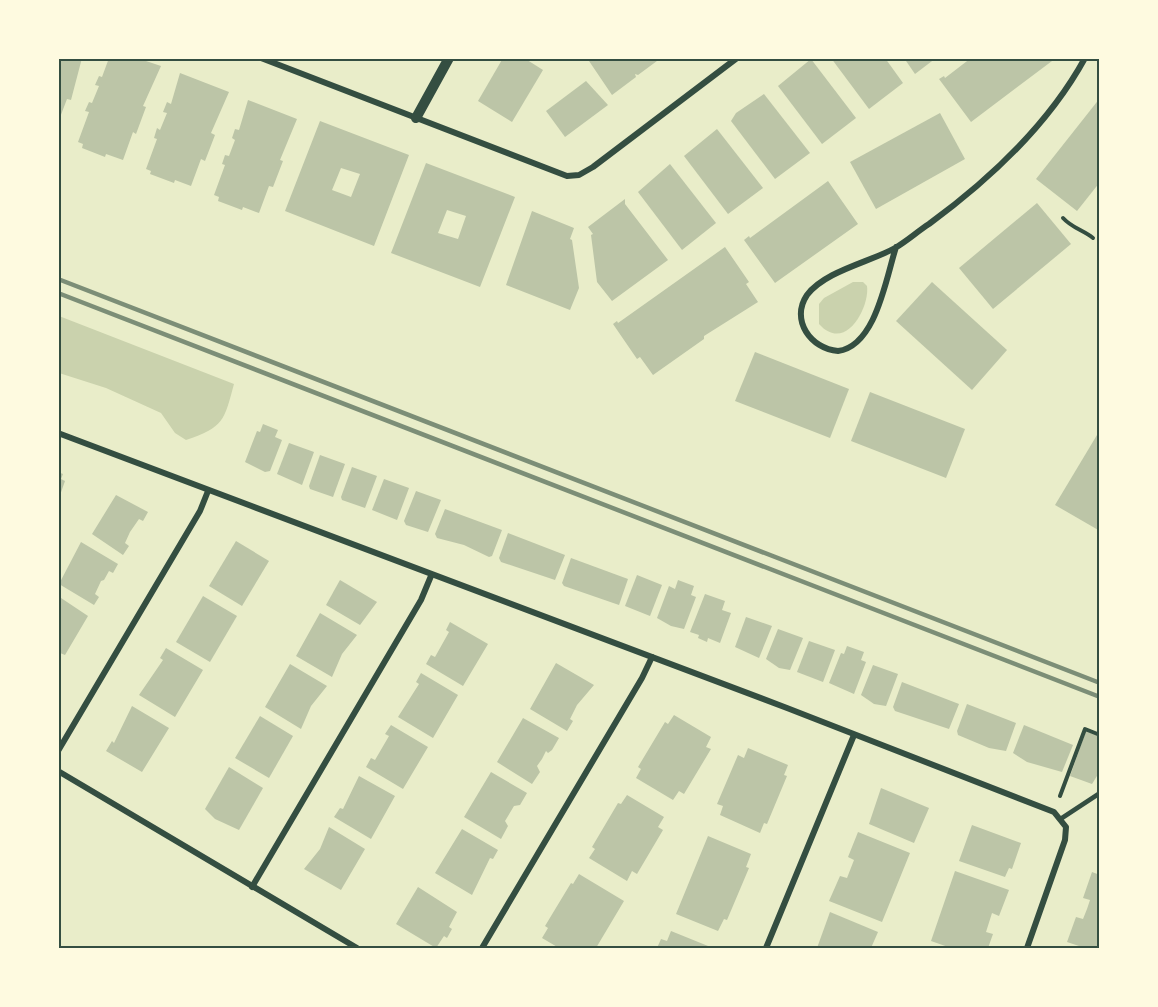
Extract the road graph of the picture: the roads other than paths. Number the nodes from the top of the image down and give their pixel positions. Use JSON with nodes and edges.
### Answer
{"nodes":[{"id":1,"x":261,"y":58,"type":"edge"},
{"id":2,"x":449,"y":58,"type":"edge"},
{"id":3,"x":737,"y":58,"type":"edge"},
{"id":4,"x":1085,"y":58,"type":"edge"},
{"id":5,"x":416,"y":118,"type":"junction"},
{"id":6,"x":896,"y":247,"type":"junction"},
{"id":7,"x":58,"y":433,"type":"edge"},
{"id":8,"x":208,"y":491,"type":"junction"},
{"id":9,"x":431,"y":576,"type":"junction"},
{"id":10,"x":652,"y":657,"type":"junction"},
{"id":11,"x":854,"y":735,"type":"junction"},
{"id":12,"x":58,"y":751,"type":"edge"},
{"id":13,"x":58,"y":771,"type":"edge"},
{"id":14,"x":1100,"y":793,"type":"edge"},
{"id":15,"x":1063,"y":821,"type":"junction"},
{"id":16,"x":252,"y":887,"type":"junction"},
{"id":17,"x":357,"y":948,"type":"edge"},
{"id":18,"x":482,"y":948,"type":"edge"},
{"id":19,"x":766,"y":948,"type":"edge"},
{"id":20,"x":1027,"y":948,"type":"edge"}],
"edges":[{"from":1,"to":5,"type":"street"},
{"from":2,"to":5,"type":"street"},
{"from":3,"to":5,"type":"street"},
{"from":4,"to":6,"type":"street"},
{"from":6,"to":6,"type":"street"},
{"from":7,"to":8,"type":"street"},
{"from":8,"to":9,"type":"street"},
{"from":8,"to":12,"type":"street"},
{"from":9,"to":10,"type":"street"},
{"from":9,"to":16,"type":"street"},
{"from":10,"to":11,"type":"street"},
{"from":10,"to":18,"type":"street"},
{"from":11,"to":15,"type":"street"},
{"from":11,"to":19,"type":"street"},
{"from":13,"to":16,"type":"street"},
{"from":14,"to":15,"type":"lane"},
{"from":15,"to":20,"type":"street"},
{"from":16,"to":17,"type":"street"}]}
